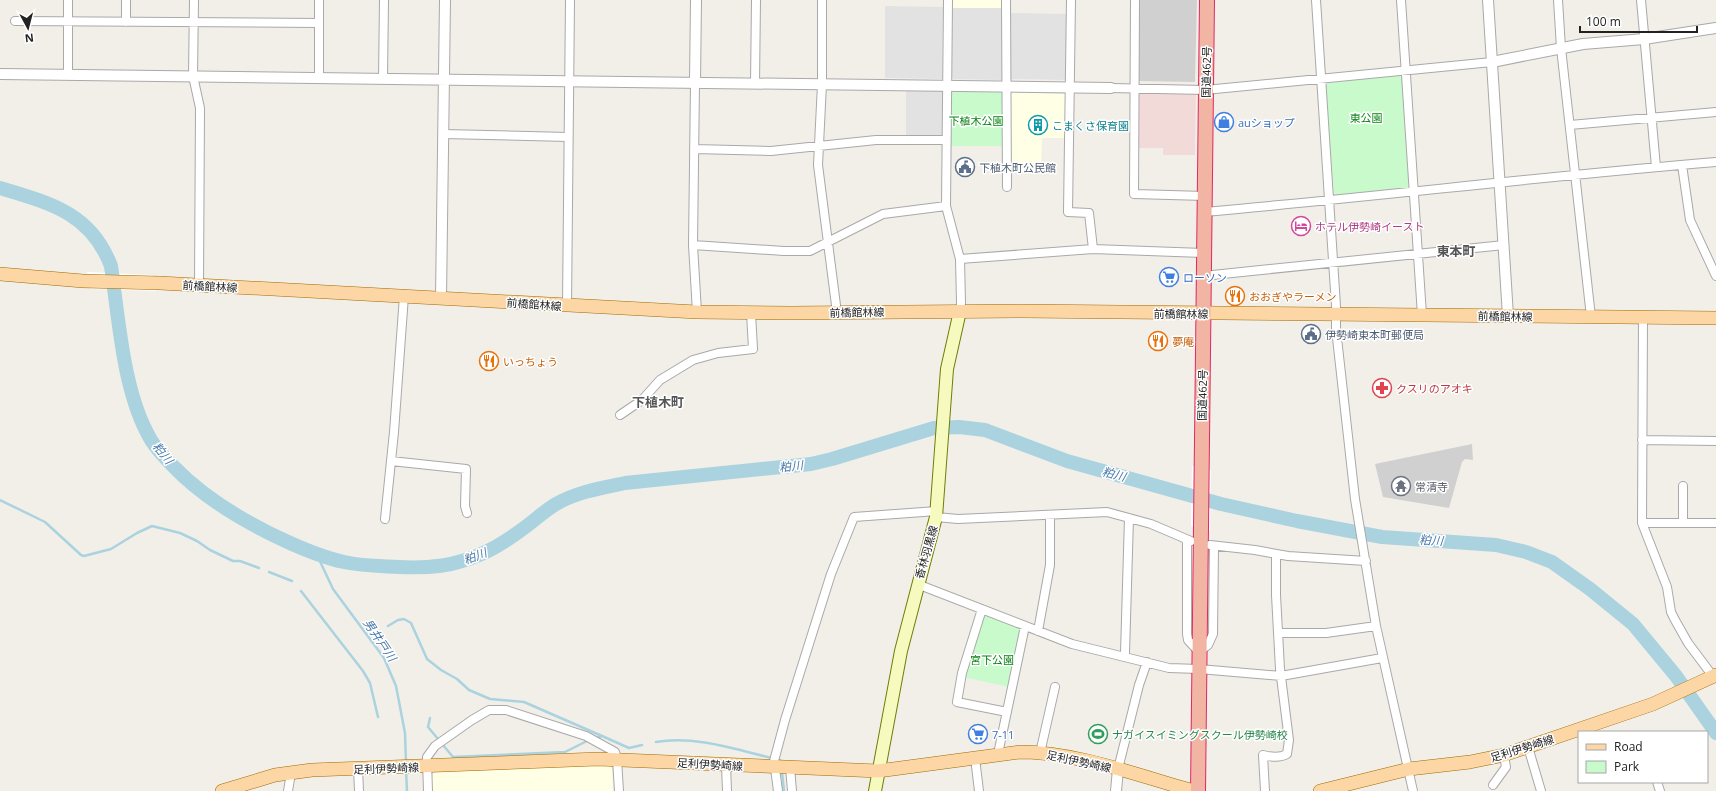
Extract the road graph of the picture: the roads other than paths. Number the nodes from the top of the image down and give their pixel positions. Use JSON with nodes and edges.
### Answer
{"nodes":[{"id":1,"x":68,"y":0,"type":"edge"},
{"id":2,"x":126,"y":0,"type":"edge"},
{"id":3,"x":194,"y":0,"type":"edge"},
{"id":4,"x":319,"y":0,"type":"edge"},
{"id":5,"x":384,"y":0,"type":"edge"},
{"id":6,"x":445,"y":0,"type":"edge"},
{"id":7,"x":570,"y":0,"type":"edge"},
{"id":8,"x":696,"y":0,"type":"edge"},
{"id":9,"x":756,"y":0,"type":"edge"},
{"id":10,"x":822,"y":0,"type":"edge"},
{"id":11,"x":948,"y":0,"type":"edge"},
{"id":12,"x":1006,"y":0,"type":"edge"},
{"id":13,"x":1071,"y":0,"type":"edge"},
{"id":14,"x":1135,"y":0,"type":"edge"},
{"id":15,"x":1207,"y":0,"type":"edge"},
{"id":16,"x":1316,"y":0,"type":"edge"},
{"id":17,"x":1401,"y":0,"type":"edge"},
{"id":18,"x":1488,"y":0,"type":"edge"},
{"id":19,"x":1558,"y":0,"type":"edge"},
{"id":20,"x":1641,"y":0,"type":"edge"},
{"id":21,"x":15,"y":21,"type":"dead end"},
{"id":22,"x":68,"y":22,"type":"junction"},
{"id":23,"x":126,"y":22,"type":"junction"},
{"id":24,"x":193,"y":23,"type":"junction"},
{"id":25,"x":319,"y":23,"type":"junction"},
{"id":26,"x":1716,"y":28,"type":"edge"},
{"id":27,"x":1644,"y":39,"type":"junction"},
{"id":28,"x":1561,"y":48,"type":"junction"},
{"id":29,"x":1492,"y":62,"type":"junction"},
{"id":30,"x":1405,"y":70,"type":"junction"},
{"id":31,"x":0,"y":74,"type":"edge"},
{"id":32,"x":68,"y":75,"type":"junction"},
{"id":33,"x":193,"y":76,"type":"junction"},
{"id":34,"x":319,"y":78,"type":"junction"},
{"id":35,"x":383,"y":78,"type":"junction"},
{"id":36,"x":1320,"y":78,"type":"junction"},
{"id":37,"x":444,"y":79,"type":"junction"},
{"id":38,"x":569,"y":81,"type":"junction"},
{"id":39,"x":695,"y":83,"type":"junction"},
{"id":40,"x":755,"y":84,"type":"junction"},
{"id":41,"x":822,"y":84,"type":"junction"},
{"id":42,"x":947,"y":86,"type":"junction"},
{"id":43,"x":1006,"y":86,"type":"junction"},
{"id":44,"x":1070,"y":87,"type":"junction"},
{"id":45,"x":1111,"y":88,"type":"joint"},
{"id":46,"x":1134,"y":89,"type":"junction"},
{"id":47,"x":1206,"y":90,"type":"junction"},
{"id":48,"x":1716,"y":112,"type":"edge"},
{"id":49,"x":1652,"y":119,"type":"junction"},
{"id":50,"x":1570,"y":125,"type":"junction"},
{"id":51,"x":443,"y":134,"type":"junction"},
{"id":52,"x":568,"y":137,"type":"junction"},
{"id":53,"x":946,"y":140,"type":"junction"},
{"id":54,"x":818,"y":145,"type":"junction"},
{"id":55,"x":694,"y":149,"type":"junction"},
{"id":56,"x":1716,"y":162,"type":"edge"},
{"id":57,"x":1682,"y":165,"type":"junction"},
{"id":58,"x":1656,"y":167,"type":"junction"},
{"id":59,"x":1575,"y":174,"type":"junction"},
{"id":60,"x":1499,"y":182,"type":"junction"},
{"id":61,"x":1007,"y":187,"type":"dead end"},
{"id":62,"x":1414,"y":192,"type":"junction"},
{"id":63,"x":1204,"y":196,"type":"junction"},
{"id":64,"x":1329,"y":201,"type":"junction"},
{"id":65,"x":946,"y":206,"type":"junction"},
{"id":66,"x":1204,"y":212,"type":"junction"},
{"id":67,"x":827,"y":243,"type":"junction"},
{"id":68,"x":693,"y":245,"type":"junction"},
{"id":69,"x":1504,"y":245,"type":"junction"},
{"id":70,"x":1093,"y":248,"type":"junction"},
{"id":71,"x":1203,"y":253,"type":"junction"},
{"id":72,"x":1418,"y":253,"type":"junction"},
{"id":73,"x":960,"y":259,"type":"junction"},
{"id":74,"x":1333,"y":262,"type":"junction"},
{"id":75,"x":0,"y":274,"type":"edge"},
{"id":76,"x":1203,"y":276,"type":"junction"},
{"id":77,"x":1716,"y":276,"type":"edge"},
{"id":78,"x":199,"y":285,"type":"junction"},
{"id":79,"x":404,"y":296,"type":"junction"},
{"id":80,"x":441,"y":298,"type":"junction"},
{"id":81,"x":567,"y":306,"type":"junction"},
{"id":82,"x":960,"y":311,"type":"junction"},
{"id":83,"x":697,"y":312,"type":"junction"},
{"id":84,"x":751,"y":313,"type":"junction"},
{"id":85,"x":837,"y":313,"type":"junction"},
{"id":86,"x":1203,"y":313,"type":"junction"},
{"id":87,"x":1336,"y":314,"type":"junction"},
{"id":88,"x":1422,"y":315,"type":"junction"},
{"id":89,"x":1508,"y":316,"type":"junction"},
{"id":90,"x":1591,"y":317,"type":"junction"},
{"id":91,"x":1643,"y":317,"type":"junction"},
{"id":92,"x":1716,"y":318,"type":"edge"},
{"id":93,"x":620,"y":415,"type":"dead end"},
{"id":94,"x":1642,"y":440,"type":"junction"},
{"id":95,"x":1716,"y":441,"type":"edge"},
{"id":96,"x":391,"y":461,"type":"junction"},
{"id":97,"x":1683,"y":486,"type":"dead end"},
{"id":98,"x":467,"y":512,"type":"dead end"},
{"id":99,"x":936,"y":514,"type":"junction"},
{"id":100,"x":1050,"y":515,"type":"junction"},
{"id":101,"x":1129,"y":518,"type":"junction"},
{"id":102,"x":385,"y":519,"type":"dead end"},
{"id":103,"x":1642,"y":523,"type":"junction"},
{"id":104,"x":1683,"y":523,"type":"junction"},
{"id":105,"x":1716,"y":523,"type":"edge"},
{"id":106,"x":1276,"y":554,"type":"junction"},
{"id":107,"x":1365,"y":559,"type":"junction"},
{"id":108,"x":917,"y":584,"type":"junction"},
{"id":109,"x":982,"y":609,"type":"junction"},
{"id":110,"x":1025,"y":626,"type":"junction"},
{"id":111,"x":1376,"y":626,"type":"junction"},
{"id":112,"x":1038,"y":631,"type":"junction"},
{"id":113,"x":1278,"y":633,"type":"junction"},
{"id":114,"x":1199,"y":652,"type":"junction"},
{"id":115,"x":1124,"y":658,"type":"junction"},
{"id":116,"x":1382,"y":658,"type":"junction"},
{"id":117,"x":1147,"y":662,"type":"junction"},
{"id":118,"x":1198,"y":669,"type":"junction"},
{"id":119,"x":1281,"y":676,"type":"junction"},
{"id":120,"x":1712,"y":677,"type":"edge"},
{"id":121,"x":1055,"y":687,"type":"dead end"},
{"id":122,"x":1006,"y":712,"type":"junction"},
{"id":123,"x":1528,"y":747,"type":"junction"},
{"id":124,"x":1040,"y":753,"type":"junction"},
{"id":125,"x":998,"y":754,"type":"junction"},
{"id":126,"x":1504,"y":755,"type":"junction"},
{"id":127,"x":975,"y":758,"type":"junction"},
{"id":128,"x":617,"y":759,"type":"junction"},
{"id":129,"x":780,"y":764,"type":"junction"},
{"id":130,"x":726,"y":765,"type":"junction"},
{"id":131,"x":422,"y":767,"type":"junction"},
{"id":132,"x":358,"y":768,"type":"junction"},
{"id":133,"x":1409,"y":769,"type":"junction"},
{"id":134,"x":1118,"y":770,"type":"junction"},
{"id":135,"x":878,"y":771,"type":"junction"},
{"id":136,"x":291,"y":773,"type":"junction"},
{"id":137,"x":1492,"y":785,"type":"dead end"},
{"id":138,"x":1350,"y":788,"type":"edge"},
{"id":139,"x":222,"y":791,"type":"edge"},
{"id":140,"x":288,"y":791,"type":"edge"},
{"id":141,"x":359,"y":791,"type":"edge"},
{"id":142,"x":428,"y":791,"type":"edge"},
{"id":143,"x":618,"y":791,"type":"edge"},
{"id":144,"x":727,"y":791,"type":"edge"},
{"id":145,"x":778,"y":791,"type":"edge"},
{"id":146,"x":792,"y":791,"type":"edge"},
{"id":147,"x":875,"y":791,"type":"edge"},
{"id":148,"x":979,"y":791,"type":"edge"},
{"id":149,"x":1116,"y":791,"type":"edge"},
{"id":150,"x":1194,"y":791,"type":"edge"},
{"id":151,"x":1198,"y":791,"type":"edge"},
{"id":152,"x":1265,"y":791,"type":"edge"},
{"id":153,"x":1320,"y":791,"type":"edge"},
{"id":154,"x":1413,"y":791,"type":"edge"},
{"id":155,"x":1541,"y":791,"type":"edge"}],
"edges":[{"from":1,"to":22,"type":"street"},
{"from":2,"to":23,"type":"street"},
{"from":3,"to":24,"type":"street"},
{"from":4,"to":25,"type":"street"},
{"from":5,"to":35,"type":"street"},
{"from":6,"to":37,"type":"street"},
{"from":7,"to":38,"type":"street"},
{"from":8,"to":39,"type":"street"},
{"from":9,"to":40,"type":"street"},
{"from":10,"to":41,"type":"street"},
{"from":11,"to":42,"type":"street"},
{"from":12,"to":43,"type":"street"},
{"from":13,"to":44,"type":"street"},
{"from":14,"to":46,"type":"street"},
{"from":15,"to":47,"type":"highway","name":"国道462号"},
{"from":16,"to":36,"type":"street"},
{"from":17,"to":30,"type":"street"},
{"from":18,"to":29,"type":"street"},
{"from":19,"to":28,"type":"street"},
{"from":20,"to":27,"type":"street"},
{"from":21,"to":22,"type":"street"},
{"from":22,"to":23,"type":"street"},
{"from":22,"to":32,"type":"street"},
{"from":23,"to":24,"type":"street"},
{"from":24,"to":25,"type":"street"},
{"from":24,"to":33,"type":"street"},
{"from":25,"to":34,"type":"street"},
{"from":26,"to":27,"type":"street"},
{"from":27,"to":28,"type":"street"},
{"from":27,"to":49,"type":"street"},
{"from":28,"to":29,"type":"street"},
{"from":28,"to":50,"type":"street"},
{"from":29,"to":30,"type":"street"},
{"from":29,"to":60,"type":"street"},
{"from":30,"to":36,"type":"street"},
{"from":30,"to":62,"type":"street"},
{"from":31,"to":32,"type":"street"},
{"from":32,"to":33,"type":"street"},
{"from":33,"to":34,"type":"street"},
{"from":33,"to":78,"type":"street"},
{"from":34,"to":35,"type":"street"},
{"from":35,"to":37,"type":"street"},
{"from":36,"to":47,"type":"street"},
{"from":36,"to":64,"type":"street"},
{"from":37,"to":38,"type":"street"},
{"from":37,"to":51,"type":"street"},
{"from":38,"to":39,"type":"street"},
{"from":38,"to":52,"type":"street"},
{"from":39,"to":40,"type":"street"},
{"from":39,"to":55,"type":"street"},
{"from":40,"to":41,"type":"street"},
{"from":41,"to":42,"type":"street"},
{"from":41,"to":54,"type":"street"},
{"from":42,"to":43,"type":"street"},
{"from":42,"to":53,"type":"street"},
{"from":43,"to":44,"type":"street"},
{"from":43,"to":61,"type":"street"},
{"from":44,"to":45,"type":"street"},
{"from":44,"to":70,"type":"street"},
{"from":45,"to":46,"type":"street"},
{"from":46,"to":47,"type":"street"},
{"from":46,"to":63,"type":"street"},
{"from":47,"to":63,"type":"highway","name":"国道462号"},
{"from":48,"to":49,"type":"street"},
{"from":49,"to":50,"type":"street"},
{"from":49,"to":58,"type":"street"},
{"from":50,"to":59,"type":"street"},
{"from":51,"to":52,"type":"street"},
{"from":51,"to":80,"type":"street"},
{"from":52,"to":81,"type":"street"},
{"from":53,"to":54,"type":"street"},
{"from":53,"to":65,"type":"street"},
{"from":54,"to":55,"type":"street"},
{"from":54,"to":67,"type":"street"},
{"from":55,"to":68,"type":"street"},
{"from":56,"to":57,"type":"street"},
{"from":57,"to":58,"type":"street"},
{"from":57,"to":77,"type":"street"},
{"from":58,"to":59,"type":"street"},
{"from":59,"to":60,"type":"street"},
{"from":59,"to":90,"type":"street"},
{"from":60,"to":62,"type":"street"},
{"from":60,"to":69,"type":"street"},
{"from":62,"to":64,"type":"street"},
{"from":62,"to":72,"type":"street"},
{"from":63,"to":66,"type":"highway","name":"国道462号"},
{"from":64,"to":66,"type":"street"},
{"from":64,"to":74,"type":"street"},
{"from":65,"to":67,"type":"street"},
{"from":65,"to":73,"type":"street"},
{"from":66,"to":71,"type":"highway","name":"国道462号"},
{"from":67,"to":68,"type":"street"},
{"from":67,"to":85,"type":"street"},
{"from":68,"to":83,"type":"street"},
{"from":69,"to":72,"type":"street"},
{"from":69,"to":89,"type":"street"},
{"from":70,"to":71,"type":"street"},
{"from":70,"to":73,"type":"street"},
{"from":71,"to":76,"type":"highway","name":"国道462号"},
{"from":72,"to":74,"type":"street"},
{"from":72,"to":88,"type":"street"},
{"from":73,"to":82,"type":"street"},
{"from":74,"to":76,"type":"street"},
{"from":74,"to":87,"type":"street"},
{"from":75,"to":78,"type":"main road","name":"前橋館林線"},
{"from":76,"to":86,"type":"highway","name":"国道462号"},
{"from":78,"to":79,"type":"main road","name":"前橋館林線"},
{"from":79,"to":80,"type":"main road","name":"前橋館林線"},
{"from":79,"to":96,"type":"street"},
{"from":80,"to":81,"type":"main road","name":"前橋館林線"},
{"from":81,"to":83,"type":"main road","name":"前橋館林線"},
{"from":82,"to":85,"type":"main road","name":"前橋館林線"},
{"from":82,"to":86,"type":"main road","name":"前橋館林線"},
{"from":82,"to":99,"type":"main road","name":"香林羽黒線"},
{"from":83,"to":84,"type":"main road","name":"前橋館林線"},
{"from":84,"to":85,"type":"main road","name":"前橋館林線"},
{"from":84,"to":93,"type":"street"},
{"from":86,"to":87,"type":"main road","name":"前橋館林線"},
{"from":86,"to":114,"type":"highway","name":"国道462号"},
{"from":87,"to":88,"type":"main road","name":"前橋館林線"},
{"from":87,"to":107,"type":"street"},
{"from":88,"to":89,"type":"main road","name":"前橋館林線"},
{"from":89,"to":90,"type":"main road","name":"前橋館林線"},
{"from":90,"to":91,"type":"main road","name":"前橋館林線"},
{"from":91,"to":92,"type":"main road","name":"前橋館林線"},
{"from":91,"to":94,"type":"street"},
{"from":94,"to":95,"type":"street"},
{"from":94,"to":103,"type":"street"},
{"from":96,"to":98,"type":"street"},
{"from":96,"to":102,"type":"street"},
{"from":97,"to":104,"type":"street"},
{"from":99,"to":100,"type":"street"},
{"from":99,"to":108,"type":"main road","name":"香林羽黒線"},
{"from":99,"to":129,"type":"street"},
{"from":100,"to":101,"type":"street"},
{"from":100,"to":112,"type":"street"},
{"from":101,"to":114,"type":"street"},
{"from":101,"to":115,"type":"street"},
{"from":103,"to":104,"type":"street"},
{"from":103,"to":120,"type":"street"},
{"from":104,"to":105,"type":"street"},
{"from":106,"to":107,"type":"street"},
{"from":106,"to":113,"type":"street"},
{"from":106,"to":114,"type":"street"},
{"from":107,"to":111,"type":"street"},
{"from":108,"to":109,"type":"street"},
{"from":108,"to":135,"type":"main road","name":"香林羽黒線"},
{"from":109,"to":110,"type":"street"},
{"from":109,"to":122,"type":"street"},
{"from":110,"to":112,"type":"street"},
{"from":110,"to":122,"type":"street"},
{"from":111,"to":113,"type":"street"},
{"from":111,"to":116,"type":"street"},
{"from":112,"to":115,"type":"street"},
{"from":113,"to":119,"type":"street"},
{"from":114,"to":118,"type":"highway","name":"国道462号"},
{"from":115,"to":117,"type":"street"},
{"from":116,"to":119,"type":"street"},
{"from":116,"to":133,"type":"street"},
{"from":117,"to":118,"type":"street"},
{"from":117,"to":134,"type":"street"},
{"from":118,"to":119,"type":"street"},
{"from":118,"to":151,"type":"highway","name":"国道462号"},
{"from":119,"to":152,"type":"street"},
{"from":120,"to":123,"type":"main road","name":"足利伊勢崎線"},
{"from":121,"to":124,"type":"street"},
{"from":122,"to":125,"type":"street"},
{"from":123,"to":126,"type":"main road","name":"足利伊勢崎線"},
{"from":123,"to":155,"type":"street"},
{"from":124,"to":125,"type":"main road","name":"足利伊勢崎線"},
{"from":124,"to":134,"type":"main road","name":"足利伊勢崎線"},
{"from":125,"to":127,"type":"main road","name":"足利伊勢崎線"},
{"from":126,"to":133,"type":"main road","name":"足利伊勢崎線"},
{"from":126,"to":137,"type":"street"},
{"from":127,"to":135,"type":"main road","name":"足利伊勢崎線"},
{"from":127,"to":148,"type":"street"},
{"from":128,"to":130,"type":"main road","name":"足利伊勢崎線"},
{"from":128,"to":131,"type":"main road","name":"足利伊勢崎線"},
{"from":128,"to":131,"type":"street"},
{"from":128,"to":143,"type":"street"},
{"from":129,"to":130,"type":"main road","name":"足利伊勢崎線"},
{"from":129,"to":135,"type":"main road","name":"足利伊勢崎線"},
{"from":129,"to":145,"type":"street"},
{"from":129,"to":146,"type":"street"},
{"from":130,"to":144,"type":"street"},
{"from":131,"to":132,"type":"main road","name":"足利伊勢崎線"},
{"from":131,"to":142,"type":"street"},
{"from":132,"to":136,"type":"main road","name":"足利伊勢崎線"},
{"from":132,"to":141,"type":"street"},
{"from":133,"to":138,"type":"main road","name":"足利伊勢崎線"},
{"from":133,"to":154,"type":"street"},
{"from":134,"to":149,"type":"street"},
{"from":134,"to":150,"type":"main road","name":"足利伊勢崎線"},
{"from":135,"to":147,"type":"main road","name":"香林羽黒線"},
{"from":136,"to":139,"type":"main road","name":"足利伊勢崎線"},
{"from":136,"to":140,"type":"street"},
{"from":138,"to":153,"type":"main road","name":"足利伊勢崎線"}]}
